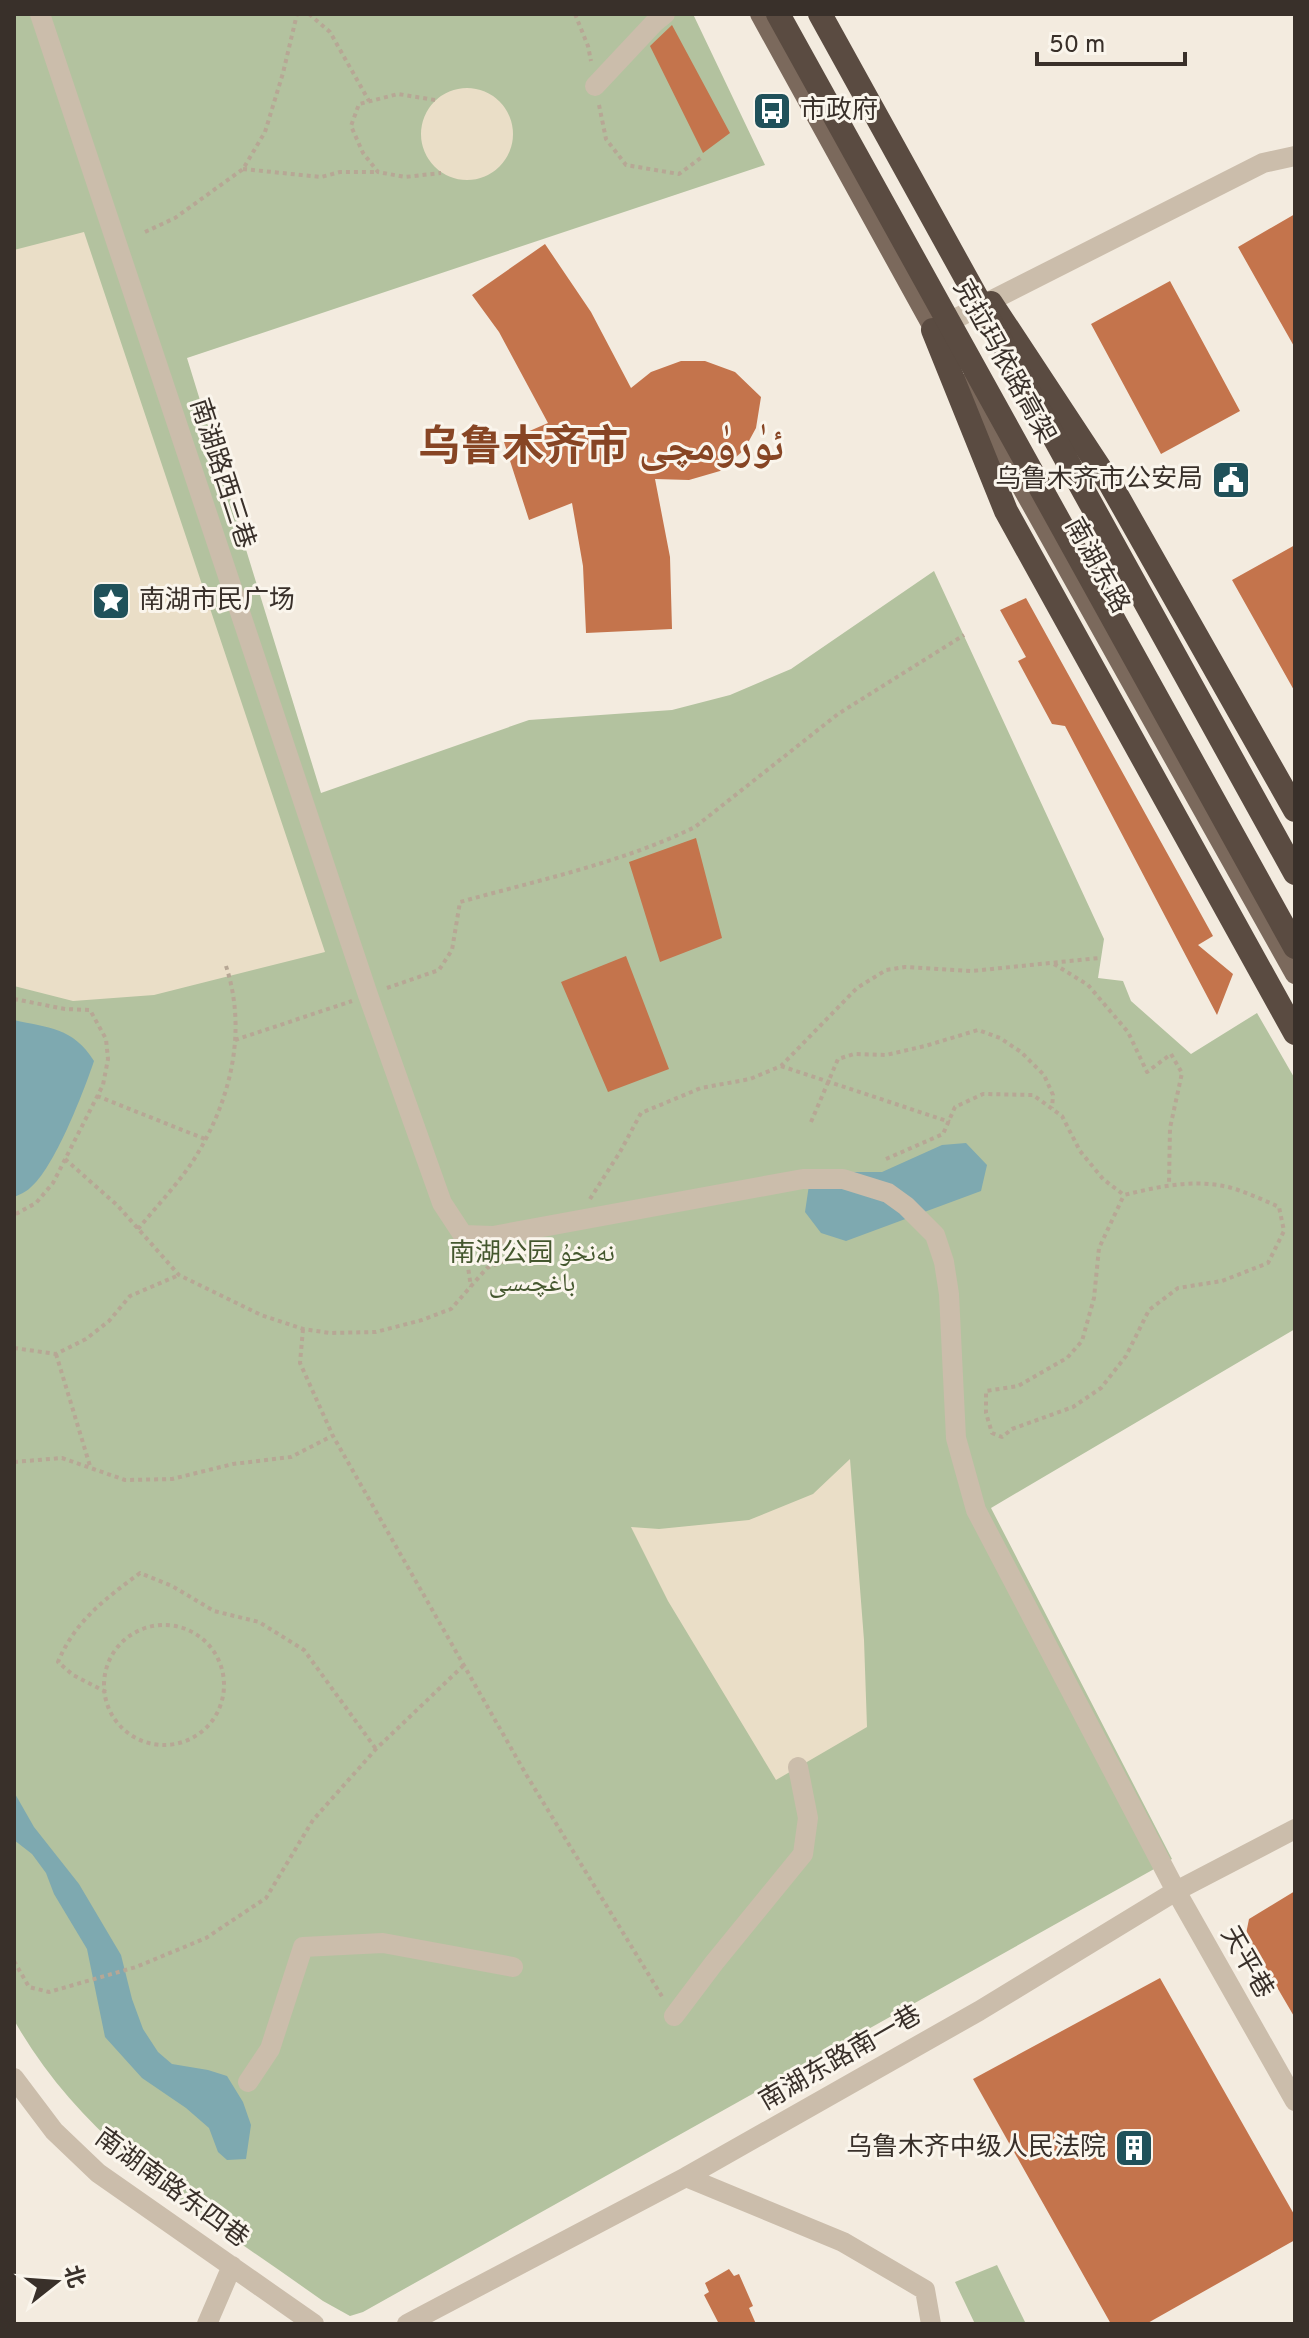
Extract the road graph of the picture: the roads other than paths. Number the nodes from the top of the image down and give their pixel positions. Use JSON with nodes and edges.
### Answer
{"nodes":[{"id":1,"x":40,"y":14,"type":"edge"},
{"id":2,"x":665,"y":14,"type":"edge"},
{"id":3,"x":760,"y":14,"type":"edge"},
{"id":4,"x":778,"y":14,"type":"edge"},
{"id":5,"x":822,"y":14,"type":"edge"},
{"id":6,"x":595,"y":86,"type":"road end"},
{"id":7,"x":1295,"y":156,"type":"edge"},
{"id":8,"x":991,"y":303,"type":"junction"},
{"id":9,"x":933,"y":330,"type":"junction"},
{"id":10,"x":1295,"y":810,"type":"edge"},
{"id":11,"x":1295,"y":873,"type":"edge"},
{"id":12,"x":1295,"y":947,"type":"edge"},
{"id":13,"x":1295,"y":974,"type":"edge"},
{"id":14,"x":1295,"y":1033,"type":"edge"},
{"id":15,"x":463,"y":1235,"type":"joint"},
{"id":16,"x":798,"y":1767,"type":"dead end"},
{"id":17,"x":1295,"y":1829,"type":"edge"},
{"id":18,"x":1176,"y":1891,"type":"junction"},
{"id":19,"x":513,"y":1967,"type":"dead end"},
{"id":20,"x":674,"y":2016,"type":"road end"},
{"id":21,"x":14,"y":2078,"type":"edge"},
{"id":22,"x":248,"y":2082,"type":"dead end"},
{"id":23,"x":1295,"y":2101,"type":"edge"},
{"id":24,"x":686,"y":2177,"type":"junction"},
{"id":25,"x":232,"y":2266,"type":"junction"},
{"id":26,"x":207,"y":2324,"type":"edge"},
{"id":27,"x":314,"y":2324,"type":"edge"},
{"id":28,"x":407,"y":2324,"type":"edge"},
{"id":29,"x":931,"y":2324,"type":"edge"}],
"edges":[{"from":1,"to":15,"type":"street","name":"南湖路西三巷"},
{"from":2,"to":6,"type":"street"},
{"from":3,"to":9,"type":"main road","name":"南湖东路"},
{"from":4,"to":12,"type":"highway","name":"克拉玛依路高架","bridge":true},
{"from":5,"to":8,"type":"main road","name":"南湖东路"},
{"from":5,"to":11,"type":"highway","name":"克拉玛依路高架","bridge":true},
{"from":7,"to":8,"type":"street"},
{"from":8,"to":9,"type":"street"},
{"from":8,"to":10,"type":"highway"},
{"from":8,"to":11,"type":"main road","name":"南湖东路"},
{"from":9,"to":13,"type":"main road","name":"南湖东路"},
{"from":9,"to":14,"type":"highway"},
{"from":15,"to":18,"type":"street","name":"天平巷"},
{"from":16,"to":20,"type":"street"},
{"from":17,"to":18,"type":"street","name":"南湖东路南一巷"},
{"from":18,"to":23,"type":"street","name":"天平巷"},
{"from":18,"to":24,"type":"street","name":"南湖东路南一巷"},
{"from":19,"to":22,"type":"street"},
{"from":21,"to":25,"type":"street","name":"南湖南路东四巷"},
{"from":24,"to":28,"type":"street","name":"南湖东路南一巷"},
{"from":24,"to":29,"type":"street"},
{"from":25,"to":26,"type":"street"},
{"from":25,"to":27,"type":"street","name":"南湖南路东四巷"}]}
